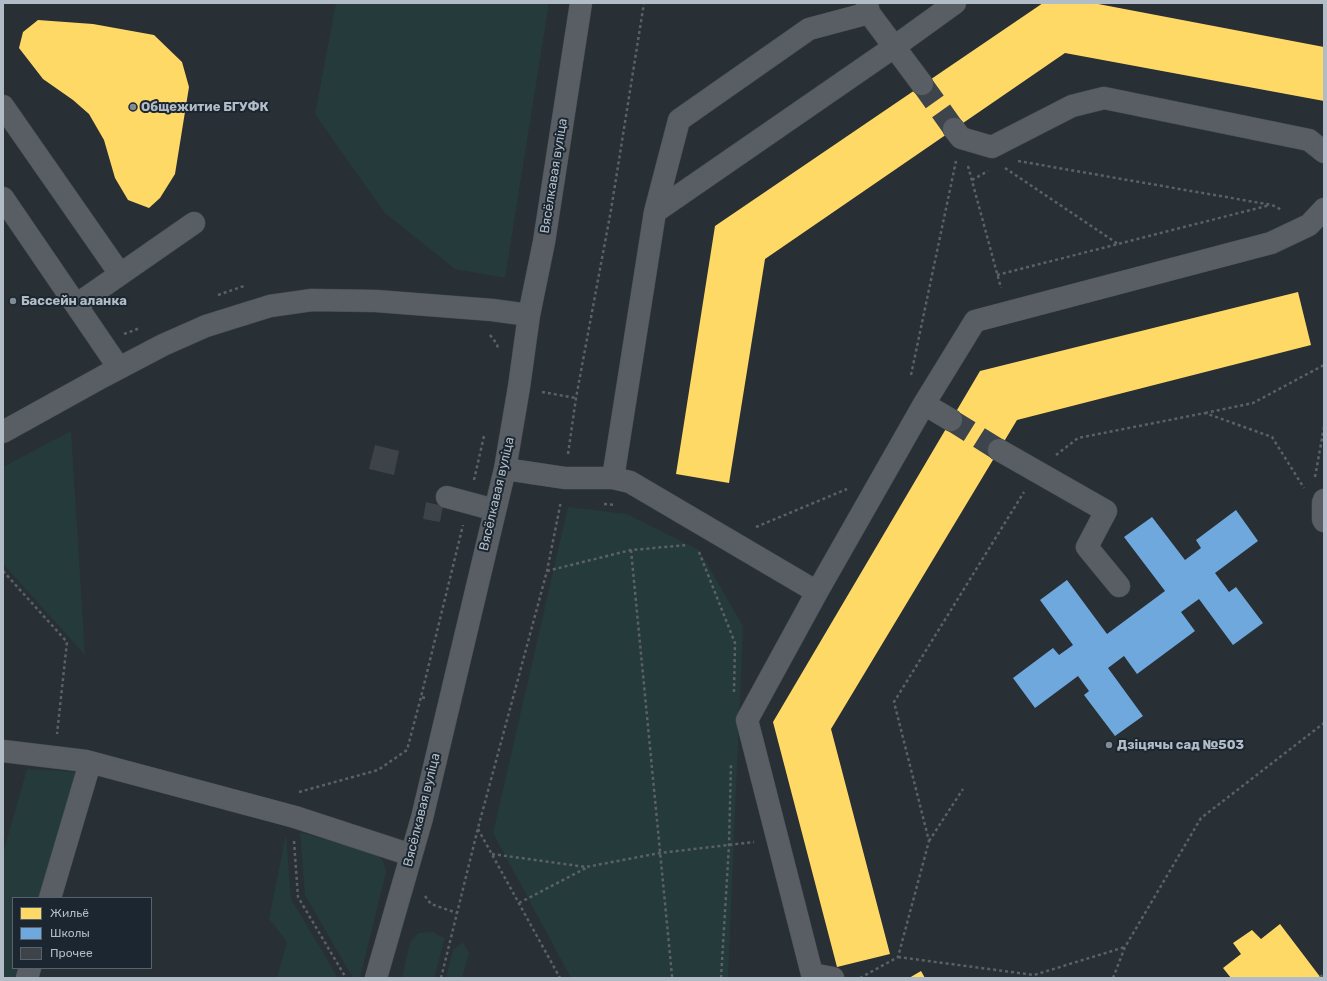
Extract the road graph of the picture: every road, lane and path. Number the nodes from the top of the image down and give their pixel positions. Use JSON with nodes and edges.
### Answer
{"nodes":[{"id":1,"x":581,"y":3,"type":"edge"},
{"id":2,"x":955,"y":3,"type":"edge"},
{"id":3,"x":868,"y":8,"type":"edge"},
{"id":4,"x":894,"y":47,"type":"junction"},
{"id":5,"x":922,"y":84,"type":"tunnel mouth"},
{"id":6,"x":3,"y":106,"type":"edge"},
{"id":7,"x":958,"y":134,"type":"junction"},
{"id":8,"x":1324,"y":152,"type":"edge"},
{"id":9,"x":1017,"y":161,"type":"dead end"},
{"id":10,"x":1001,"y":165,"type":"dead end"},
{"id":11,"x":994,"y":169,"type":"dead end"},
{"id":12,"x":972,"y":180,"type":"junction"},
{"id":13,"x":3,"y":198,"type":"edge"},
{"id":14,"x":1272,"y":205,"type":"junction"},
{"id":15,"x":1324,"y":209,"type":"edge"},
{"id":16,"x":655,"y":212,"type":"junction"},
{"id":17,"x":194,"y":222,"type":"dead end"},
{"id":18,"x":1309,"y":225,"type":"junction"},
{"id":19,"x":1119,"y":244,"type":"junction"},
{"id":20,"x":120,"y":274,"type":"junction"},
{"id":21,"x":997,"y":275,"type":"junction"},
{"id":22,"x":250,"y":284,"type":"dead end"},
{"id":23,"x":214,"y":296,"type":"dead end"},
{"id":24,"x":76,"y":305,"type":"junction"},
{"id":25,"x":492,"y":310,"type":"junction"},
{"id":26,"x":1007,"y":312,"type":"junction"},
{"id":27,"x":529,"y":315,"type":"junction"},
{"id":28,"x":143,"y":326,"type":"dead end"},
{"id":29,"x":104,"y":346,"type":"junction"},
{"id":30,"x":499,"y":350,"type":"dead end"},
{"id":31,"x":1324,"y":364,"type":"edge"},
{"id":32,"x":119,"y":368,"type":"junction"},
{"id":33,"x":911,"y":379,"type":"dead end"},
{"id":34,"x":924,"y":404,"type":"junction"},
{"id":35,"x":1205,"y":413,"type":"junction"},
{"id":36,"x":951,"y":420,"type":"tunnel mouth"},
{"id":37,"x":486,"y":429,"type":"dead end"},
{"id":38,"x":3,"y":432,"type":"edge"},
{"id":39,"x":999,"y":450,"type":"tunnel mouth"},
{"id":40,"x":505,"y":469,"type":"junction"},
{"id":41,"x":1037,"y":471,"type":"junction"},
{"id":42,"x":613,"y":478,"type":"junction"},
{"id":43,"x":853,"y":486,"type":"dead end"},
{"id":44,"x":447,"y":497,"type":"dead end"},
{"id":45,"x":1315,"y":497,"type":"edge"},
{"id":46,"x":468,"y":503,"type":"junction"},
{"id":47,"x":599,"y":504,"type":"dead end"},
{"id":48,"x":621,"y":506,"type":"dead end"},
{"id":49,"x":495,"y":510,"type":"junction"},
{"id":50,"x":1324,"y":521,"type":"edge"},
{"id":51,"x":726,"y":540,"type":"junction"},
{"id":52,"x":688,"y":545,"type":"dead end"},
{"id":53,"x":631,"y":550,"type":"junction"},
{"id":54,"x":698,"y":551,"type":"dead end"},
{"id":55,"x":547,"y":571,"type":"dead end"},
{"id":56,"x":3,"y":572,"type":"edge"},
{"id":57,"x":1119,"y":586,"type":"dead end"},
{"id":58,"x":816,"y":592,"type":"junction"},
{"id":59,"x":734,"y":698,"type":"dead end"},
{"id":60,"x":449,"y":703,"type":"junction"},
{"id":61,"x":1324,"y":723,"type":"edge"},
{"id":62,"x":56,"y":738,"type":"dead end"},
{"id":63,"x":3,"y":751,"type":"edge"},
{"id":64,"x":732,"y":760,"type":"dead end"},
{"id":65,"x":90,"y":763,"type":"junction"},
{"id":66,"x":963,"y":789,"type":"dead end"},
{"id":67,"x":478,"y":828,"type":"dead end"},
{"id":68,"x":778,"y":839,"type":"junction"},
{"id":69,"x":929,"y":841,"type":"junction"},
{"id":70,"x":729,"y":845,"type":"junction"},
{"id":71,"x":660,"y":853,"type":"junction"},
{"id":72,"x":492,"y":854,"type":"junction"},
{"id":73,"x":411,"y":855,"type":"junction"},
{"id":74,"x":586,"y":867,"type":"junction"},
{"id":75,"x":424,"y":895,"type":"dead end"},
{"id":76,"x":50,"y":897,"type":"edge"},
{"id":77,"x":519,"y":903,"type":"junction"},
{"id":78,"x":457,"y":912,"type":"dead end"},
{"id":79,"x":1126,"y":947,"type":"junction"},
{"id":80,"x":898,"y":957,"type":"junction"},
{"id":81,"x":1324,"y":974,"type":"edge"},
{"id":82,"x":1320,"y":977,"type":"edge"},
{"id":83,"x":376,"y":978,"type":"edge"},
{"id":84,"x":560,"y":978,"type":"edge"},
{"id":85,"x":669,"y":978,"type":"edge"},
{"id":86,"x":721,"y":978,"type":"edge"},
{"id":87,"x":833,"y":978,"type":"edge"},
{"id":88,"x":860,"y":978,"type":"edge"},
{"id":89,"x":1113,"y":978,"type":"edge"}],
"edges":[{"from":1,"to":27,"type":"street","name":"Вясёлкавая вуліца"},
{"from":2,"to":4,"type":"street"},
{"from":3,"to":4,"type":"street"},
{"from":3,"to":16,"type":"street"},
{"from":4,"to":5,"type":"street"},
{"from":4,"to":16,"type":"street"},
{"from":6,"to":20,"type":"street"},
{"from":7,"to":8,"type":"street"},
{"from":7,"to":12,"type":"path"},
{"from":7,"to":33,"type":"path"},
{"from":9,"to":14,"type":"path"},
{"from":10,"to":19,"type":"path"},
{"from":11,"to":12,"type":"path"},
{"from":12,"to":21,"type":"path"},
{"from":13,"to":24,"type":"street"},
{"from":14,"to":18,"type":"path"},
{"from":14,"to":19,"type":"path"},
{"from":15,"to":18,"type":"street"},
{"from":16,"to":42,"type":"street"},
{"from":17,"to":20,"type":"street"},
{"from":18,"to":26,"type":"street"},
{"from":19,"to":21,"type":"path"},
{"from":20,"to":24,"type":"street"},
{"from":21,"to":26,"type":"path"},
{"from":22,"to":23,"type":"path"},
{"from":24,"to":29,"type":"street"},
{"from":25,"to":27,"type":"street"},
{"from":25,"to":30,"type":"path"},
{"from":25,"to":32,"type":"street"},
{"from":26,"to":34,"type":"street"},
{"from":27,"to":40,"type":"street","name":"Вясёлкавая вуліца"},
{"from":28,"to":29,"type":"path"},
{"from":29,"to":32,"type":"street"},
{"from":31,"to":35,"type":"path"},
{"from":32,"to":38,"type":"street"},
{"from":34,"to":36,"type":"street"},
{"from":34,"to":58,"type":"street"},
{"from":35,"to":41,"type":"path"},
{"from":35,"to":45,"type":"path"},
{"from":37,"to":46,"type":"path"},
{"from":39,"to":41,"type":"street"},
{"from":40,"to":42,"type":"street"},
{"from":40,"to":49,"type":"street","name":"Вясёлкавая вуліца"},
{"from":41,"to":57,"type":"street"},
{"from":41,"to":69,"type":"path"},
{"from":42,"to":51,"type":"street"},
{"from":43,"to":51,"type":"path"},
{"from":44,"to":46,"type":"street"},
{"from":45,"to":50,"type":"street"},
{"from":46,"to":49,"type":"street"},
{"from":46,"to":60,"type":"path"},
{"from":47,"to":48,"type":"path"},
{"from":49,"to":60,"type":"street","name":"Вясёлкавая вуліца"},
{"from":51,"to":58,"type":"street"},
{"from":52,"to":53,"type":"path"},
{"from":53,"to":55,"type":"path"},
{"from":53,"to":71,"type":"path"},
{"from":54,"to":59,"type":"path"},
{"from":56,"to":62,"type":"path"},
{"from":58,"to":68,"type":"street"},
{"from":60,"to":73,"type":"street","name":"Вясёлкавая вуліца"},
{"from":61,"to":79,"type":"path"},
{"from":63,"to":65,"type":"street"},
{"from":64,"to":70,"type":"path"},
{"from":65,"to":73,"type":"street"},
{"from":65,"to":76,"type":"street"},
{"from":66,"to":69,"type":"path"},
{"from":67,"to":72,"type":"path"},
{"from":68,"to":70,"type":"path"},
{"from":68,"to":87,"type":"street"},
{"from":69,"to":80,"type":"path"},
{"from":70,"to":71,"type":"path"},
{"from":70,"to":86,"type":"path"},
{"from":71,"to":74,"type":"path"},
{"from":71,"to":85,"type":"path"},
{"from":72,"to":74,"type":"path"},
{"from":72,"to":77,"type":"path"},
{"from":73,"to":83,"type":"street","name":"Вясёлкавая вуліца"},
{"from":74,"to":77,"type":"path"},
{"from":75,"to":78,"type":"path"},
{"from":77,"to":84,"type":"path"},
{"from":79,"to":80,"type":"path"},
{"from":79,"to":89,"type":"path"},
{"from":80,"to":88,"type":"path"},
{"from":81,"to":82,"type":"path"}]}
